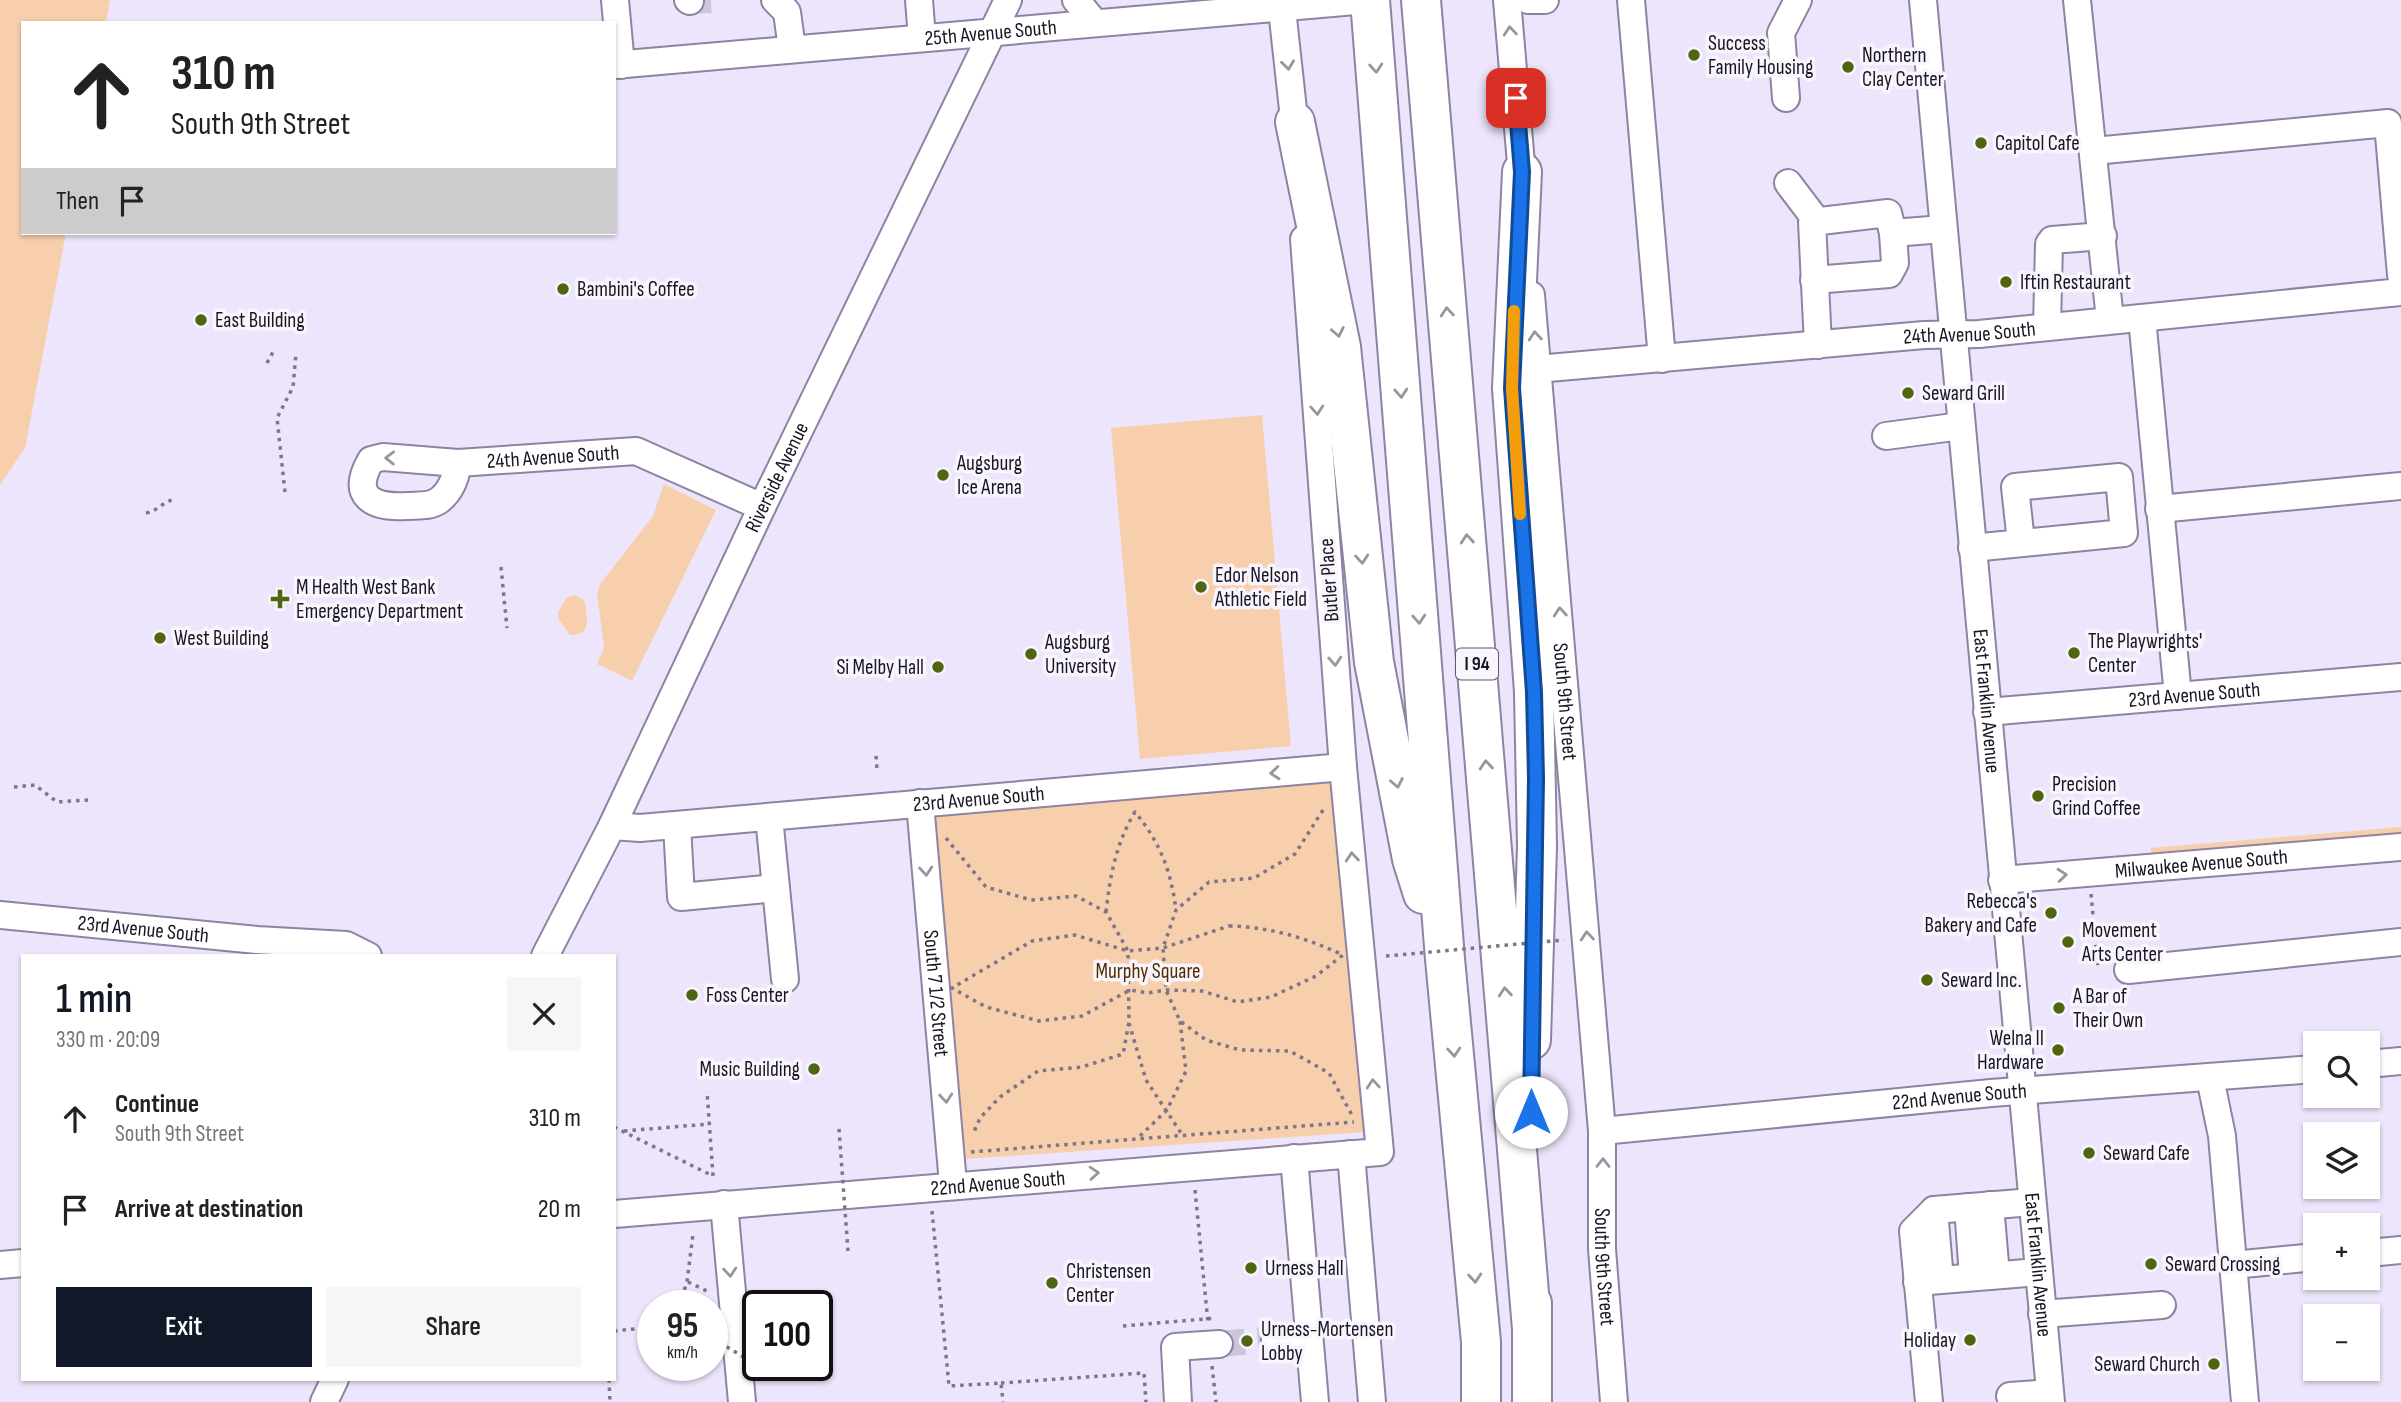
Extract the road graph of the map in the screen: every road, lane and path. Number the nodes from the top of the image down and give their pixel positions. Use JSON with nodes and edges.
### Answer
{"nodes":[{"id":1,"x":615,"y":0,"type":"edge"},
{"id":2,"x":775,"y":0,"type":"edge"},
{"id":3,"x":919,"y":0,"type":"edge"},
{"id":4,"x":1008,"y":0,"type":"edge"},
{"id":5,"x":1076,"y":0,"type":"edge"},
{"id":6,"x":1369,"y":0,"type":"edge"},
{"id":7,"x":1421,"y":0,"type":"edge"},
{"id":8,"x":1507,"y":0,"type":"edge"},
{"id":9,"x":1528,"y":0,"type":"edge"},
{"id":10,"x":1545,"y":0,"type":"edge"},
{"id":11,"x":1631,"y":0,"type":"edge"},
{"id":12,"x":1798,"y":0,"type":"edge"},
{"id":13,"x":1923,"y":0,"type":"edge"},
{"id":14,"x":2077,"y":0,"type":"edge"},
{"id":15,"x":1290,"y":4,"type":"edge"},
{"id":16,"x":1185,"y":8,"type":"edge"},
{"id":17,"x":1130,"y":10,"type":"edge"},
{"id":18,"x":616,"y":21,"type":"edge"},
{"id":19,"x":616,"y":22,"type":"edge"},
{"id":20,"x":1094,"y":23,"type":"junction"},
{"id":21,"x":993,"y":32,"type":"junction"},
{"id":22,"x":922,"y":38,"type":"junction"},
{"id":23,"x":792,"y":49,"type":"junction"},
{"id":24,"x":618,"y":65,"type":"edge"},
{"id":25,"x":1786,"y":98,"type":"dead end"},
{"id":26,"x":1295,"y":122,"type":"junction"},
{"id":27,"x":2094,"y":151,"type":"junction"},
{"id":28,"x":1522,"y":172,"type":"junction"},
{"id":29,"x":1788,"y":183,"type":"dead end"},
{"id":30,"x":1816,"y":220,"type":"junction"},
{"id":31,"x":1943,"y":229,"type":"junction"},
{"id":32,"x":1893,"y":233,"type":"junction"},
{"id":33,"x":2103,"y":236,"type":"junction"},
{"id":34,"x":2401,"y":275,"type":"edge"},
{"id":35,"x":1814,"y":280,"type":"junction"},
{"id":36,"x":2401,"y":292,"type":"edge"},
{"id":37,"x":2142,"y":318,"type":"junction"},
{"id":38,"x":2109,"y":320,"type":"junction"},
{"id":39,"x":2048,"y":327,"type":"junction"},
{"id":40,"x":1952,"y":335,"type":"junction"},
{"id":41,"x":1818,"y":345,"type":"junction"},
{"id":42,"x":273,"y":352,"type":"dead end"},
{"id":43,"x":296,"y":353,"type":"dead end"},
{"id":44,"x":1662,"y":359,"type":"junction"},
{"id":45,"x":267,"y":363,"type":"dead end"},
{"id":46,"x":1537,"y":369,"type":"junction"},
{"id":47,"x":1961,"y":426,"type":"junction"},
{"id":48,"x":1886,"y":436,"type":"dead end"},
{"id":49,"x":458,"y":463,"type":"dead end"},
{"id":50,"x":2401,"y":486,"type":"edge"},
{"id":51,"x":285,"y":492,"type":"dead end"},
{"id":52,"x":176,"y":499,"type":"dead end"},
{"id":53,"x":762,"y":507,"type":"junction"},
{"id":54,"x":2159,"y":509,"type":"junction"},
{"id":55,"x":146,"y":513,"type":"dead end"},
{"id":56,"x":2021,"y":542,"type":"dead end"},
{"id":57,"x":1972,"y":548,"type":"junction"},
{"id":58,"x":501,"y":567,"type":"dead end"},
{"id":59,"x":507,"y":628,"type":"dead end"},
{"id":60,"x":2401,"y":677,"type":"edge"},
{"id":61,"x":2179,"y":696,"type":"junction"},
{"id":62,"x":1987,"y":712,"type":"junction"},
{"id":63,"x":876,"y":756,"type":"dead end"},
{"id":64,"x":1343,"y":767,"type":"junction"},
{"id":65,"x":877,"y":769,"type":"dead end"},
{"id":66,"x":14,"y":786,"type":"dead end"},
{"id":67,"x":89,"y":800,"type":"dead end"},
{"id":68,"x":920,"y":803,"type":"junction"},
{"id":69,"x":1325,"y":804,"type":"dead end"},
{"id":70,"x":769,"y":817,"type":"junction"},
{"id":71,"x":677,"y":825,"type":"junction"},
{"id":72,"x":612,"y":826,"type":"junction"},
{"id":73,"x":945,"y":836,"type":"dead end"},
{"id":74,"x":2401,"y":847,"type":"edge"},
{"id":75,"x":2002,"y":880,"type":"junction"},
{"id":76,"x":776,"y":888,"type":"junction"},
{"id":77,"x":2091,"y":890,"type":"dead end"},
{"id":78,"x":1176,"y":910,"type":"junction"},
{"id":79,"x":1106,"y":912,"type":"junction"},
{"id":80,"x":0,"y":915,"type":"edge"},
{"id":81,"x":1564,"y":940,"type":"dead end"},
{"id":82,"x":2401,"y":942,"type":"edge"},
{"id":83,"x":300,"y":948,"type":"edge"},
{"id":84,"x":1163,"y":948,"type":"junction"},
{"id":85,"x":1128,"y":951,"type":"junction"},
{"id":86,"x":364,"y":954,"type":"edge"},
{"id":87,"x":546,"y":954,"type":"edge"},
{"id":88,"x":1386,"y":956,"type":"dead end"},
{"id":89,"x":1445,"y":959,"type":"junction"},
{"id":90,"x":2098,"y":968,"type":"dead end"},
{"id":91,"x":2128,"y":970,"type":"dead end"},
{"id":92,"x":785,"y":979,"type":"dead end"},
{"id":93,"x":1130,"y":990,"type":"junction"},
{"id":94,"x":1166,"y":990,"type":"junction"},
{"id":95,"x":1180,"y":1021,"type":"junction"},
{"id":96,"x":1129,"y":1022,"type":"junction"},
{"id":97,"x":2401,"y":1061,"type":"edge"},
{"id":98,"x":2380,"y":1063,"type":"edge"},
{"id":99,"x":2303,"y":1070,"type":"edge"},
{"id":100,"x":2210,"y":1079,"type":"junction"},
{"id":101,"x":707,"y":1091,"type":"dead end"},
{"id":102,"x":2022,"y":1091,"type":"junction"},
{"id":103,"x":1167,"y":1110,"type":"junction"},
{"id":104,"x":709,"y":1125,"type":"junction"},
{"id":105,"x":616,"y":1128,"type":"edge"},
{"id":106,"x":839,"y":1129,"type":"dead end"},
{"id":107,"x":621,"y":1131,"type":"junction"},
{"id":108,"x":1602,"y":1131,"type":"junction"},
{"id":109,"x":1181,"y":1133,"type":"junction"},
{"id":110,"x":1138,"y":1137,"type":"junction"},
{"id":111,"x":1380,"y":1152,"type":"joint"},
{"id":112,"x":1351,"y":1154,"type":"junction"},
{"id":113,"x":1294,"y":1158,"type":"junction"},
{"id":114,"x":953,"y":1184,"type":"junction"},
{"id":115,"x":1195,"y":1190,"type":"dead end"},
{"id":116,"x":2032,"y":1202,"type":"junction"},
{"id":117,"x":724,"y":1204,"type":"junction"},
{"id":118,"x":1979,"y":1206,"type":"junction"},
{"id":119,"x":932,"y":1211,"type":"dead end"},
{"id":120,"x":616,"y":1214,"type":"edge"},
{"id":121,"x":694,"y":1234,"type":"dead end"},
{"id":122,"x":2401,"y":1250,"type":"edge"},
{"id":123,"x":848,"y":1251,"type":"dead end"},
{"id":124,"x":2380,"y":1252,"type":"edge"},
{"id":125,"x":2303,"y":1258,"type":"edge"},
{"id":126,"x":21,"y":1263,"type":"edge"},
{"id":127,"x":0,"y":1265,"type":"edge"},
{"id":128,"x":2233,"y":1265,"type":"junction"},
{"id":129,"x":2039,"y":1272,"type":"junction"},
{"id":130,"x":1985,"y":1276,"type":"junction"},
{"id":131,"x":1928,"y":1281,"type":"junction"},
{"id":132,"x":687,"y":1282,"type":"junction"},
{"id":133,"x":684,"y":1290,"type":"edge"},
{"id":134,"x":704,"y":1290,"type":"edge"},
{"id":135,"x":2162,"y":1305,"type":"dead end"},
{"id":136,"x":2042,"y":1314,"type":"junction"},
{"id":137,"x":1123,"y":1326,"type":"dead end"},
{"id":138,"x":637,"y":1329,"type":"edge"},
{"id":139,"x":1532,"y":1329,"type":"junction"},
{"id":140,"x":616,"y":1331,"type":"edge"},
{"id":141,"x":1215,"y":1335,"type":"junction"},
{"id":142,"x":1309,"y":1336,"type":"junction"},
{"id":143,"x":1275,"y":1339,"type":"tunnel mouth"},
{"id":144,"x":334,"y":1381,"type":"edge"},
{"id":145,"x":609,"y":1381,"type":"edge"},
{"id":146,"x":1001,"y":1382,"type":"junction"},
{"id":147,"x":2010,"y":1396,"type":"dead end"},
{"id":148,"x":2050,"y":1397,"type":"edge"},
{"id":149,"x":324,"y":1402,"type":"edge"},
{"id":150,"x":610,"y":1402,"type":"edge"},
{"id":151,"x":742,"y":1402,"type":"edge"},
{"id":152,"x":1003,"y":1402,"type":"edge"},
{"id":153,"x":1146,"y":1402,"type":"edge"},
{"id":154,"x":1178,"y":1402,"type":"edge"},
{"id":155,"x":1216,"y":1402,"type":"edge"},
{"id":156,"x":1315,"y":1402,"type":"edge"},
{"id":157,"x":1372,"y":1402,"type":"edge"},
{"id":158,"x":1481,"y":1402,"type":"edge"},
{"id":159,"x":1532,"y":1402,"type":"edge"},
{"id":160,"x":1614,"y":1402,"type":"edge"},
{"id":161,"x":1928,"y":1402,"type":"edge"},
{"id":162,"x":2245,"y":1402,"type":"edge"}],
"edges":[{"from":1,"to":18,"type":"street"},
{"from":2,"to":23,"type":"street"},
{"from":3,"to":22,"type":"street"},
{"from":4,"to":21,"type":"street","name":"Riverside Avenue"},
{"from":5,"to":20,"type":"street"},
{"from":6,"to":15,"type":"street","name":"25th Avenue South"},
{"from":6,"to":89,"type":"highway","one_way":true},
{"from":139,"to":7,"type":"highway","number":"I 94","one_way":true},
{"from":28,"to":8,"type":"street","name":"South 9th Street","one_way":true},
{"from":9,"to":10,"type":"street"},
{"from":11,"to":44,"type":"street"},
{"from":12,"to":25,"type":"street"},
{"from":13,"to":31,"type":"street","name":"East Franklin Avenue"},
{"from":14,"to":27,"type":"street"},
{"from":15,"to":16,"type":"street","name":"25th Avenue South"},
{"from":15,"to":26,"type":"street","name":"Butler Place","one_way":true},
{"from":16,"to":17,"type":"street","name":"25th Avenue South"},
{"from":17,"to":20,"type":"street","name":"25th Avenue South"},
{"from":19,"to":24,"type":"street"},
{"from":20,"to":21,"type":"street","name":"25th Avenue South"},
{"from":21,"to":22,"type":"street","name":"25th Avenue South"},
{"from":21,"to":53,"type":"street","name":"Riverside Avenue"},
{"from":22,"to":23,"type":"street","name":"25th Avenue South"},
{"from":23,"to":24,"type":"street","name":"25th Avenue South"},
{"from":26,"to":64,"type":"street","name":"Butler Place","one_way":true},
{"from":26,"to":89,"type":"highway","one_way":true},
{"from":27,"to":33,"type":"street"},
{"from":27,"to":34,"type":"street"},
{"from":46,"to":28,"type":"street","name":"South 9th Street","one_way":true},
{"from":28,"to":139,"type":"highway"},
{"from":29,"to":30,"type":"street"},
{"from":30,"to":32,"type":"street"},
{"from":30,"to":35,"type":"street"},
{"from":31,"to":32,"type":"street"},
{"from":31,"to":40,"type":"street","name":"East Franklin Avenue"},
{"from":32,"to":35,"type":"street"},
{"from":33,"to":38,"type":"street"},
{"from":33,"to":39,"type":"street"},
{"from":35,"to":41,"type":"street"},
{"from":36,"to":37,"type":"street","name":"24th Avenue South"},
{"from":37,"to":38,"type":"street","name":"24th Avenue South"},
{"from":37,"to":54,"type":"street"},
{"from":38,"to":39,"type":"street","name":"24th Avenue South"},
{"from":39,"to":40,"type":"street","name":"24th Avenue South"},
{"from":40,"to":41,"type":"street","name":"24th Avenue South"},
{"from":40,"to":47,"type":"street","name":"East Franklin Avenue"},
{"from":41,"to":44,"type":"street","name":"24th Avenue South"},
{"from":42,"to":45,"type":"path"},
{"from":43,"to":51,"type":"path"},
{"from":44,"to":46,"type":"street","name":"24th Avenue South"},
{"from":108,"to":46,"type":"street","name":"South 9th Street","one_way":true},
{"from":47,"to":48,"type":"street"},
{"from":47,"to":57,"type":"street","name":"East Franklin Avenue"},
{"from":49,"to":53,"type":"street","name":"24th Avenue South"},
{"from":50,"to":54,"type":"street"},
{"from":52,"to":55,"type":"path"},
{"from":53,"to":72,"type":"street","name":"Riverside Avenue"},
{"from":54,"to":61,"type":"street"},
{"from":56,"to":57,"type":"street"},
{"from":57,"to":62,"type":"street","name":"East Franklin Avenue"},
{"from":58,"to":59,"type":"path"},
{"from":60,"to":61,"type":"street","name":"23rd Avenue South"},
{"from":61,"to":62,"type":"street","name":"23rd Avenue South"},
{"from":62,"to":75,"type":"street","name":"East Franklin Avenue"},
{"from":63,"to":65,"type":"path"},
{"from":64,"to":68,"type":"street","name":"23rd Avenue South","one_way":true},
{"from":111,"to":64,"type":"street","name":"Butler Place","one_way":true},
{"from":66,"to":67,"type":"path"},
{"from":68,"to":70,"type":"street","name":"23rd Avenue South"},
{"from":68,"to":114,"type":"street","name":"South 7 1/2 Street","one_way":true},
{"from":69,"to":78,"type":"path"},
{"from":70,"to":71,"type":"street","name":"23rd Avenue South"},
{"from":70,"to":76,"type":"street"},
{"from":71,"to":72,"type":"street","name":"23rd Avenue South"},
{"from":71,"to":76,"type":"street"},
{"from":72,"to":87,"type":"street","name":"Riverside Avenue"},
{"from":73,"to":79,"type":"path"},
{"from":75,"to":74,"type":"street","name":"Milwaukee Avenue South","one_way":true},
{"from":75,"to":102,"type":"street","name":"East Franklin Avenue"},
{"from":76,"to":92,"type":"street"},
{"from":77,"to":90,"type":"path"},
{"from":78,"to":79,"type":"path"},
{"from":78,"to":84,"type":"path"},
{"from":79,"to":85,"type":"path"},
{"from":80,"to":83,"type":"street","name":"23rd Avenue South"},
{"from":81,"to":88,"type":"path","bridge":true},
{"from":82,"to":91,"type":"street"},
{"from":83,"to":86,"type":"street","name":"23rd Avenue South"},
{"from":84,"to":85,"type":"path"},
{"from":84,"to":94,"type":"path"},
{"from":84,"to":94,"type":"path"},
{"from":85,"to":93,"type":"path"},
{"from":85,"to":93,"type":"path"},
{"from":89,"to":158,"type":"highway","one_way":true},
{"from":93,"to":94,"type":"path"},
{"from":93,"to":96,"type":"path"},
{"from":94,"to":95,"type":"path"},
{"from":95,"to":103,"type":"path"},
{"from":95,"to":109,"type":"path"},
{"from":96,"to":103,"type":"path"},
{"from":96,"to":110,"type":"path"},
{"from":97,"to":98,"type":"street"},
{"from":99,"to":100,"type":"street","name":"22nd Avenue South"},
{"from":100,"to":102,"type":"street","name":"22nd Avenue South"},
{"from":100,"to":128,"type":"street"},
{"from":101,"to":104,"type":"path"},
{"from":102,"to":108,"type":"street","name":"22nd Avenue South"},
{"from":102,"to":116,"type":"street","name":"East Franklin Avenue"},
{"from":103,"to":109,"type":"path"},
{"from":103,"to":110,"type":"path"},
{"from":104,"to":107,"type":"path"},
{"from":104,"to":107,"type":"path"},
{"from":105,"to":107,"type":"path"},
{"from":106,"to":123,"type":"path","bridge":true},
{"from":160,"to":108,"type":"street","name":"South 9th Street","one_way":true},
{"from":109,"to":110,"type":"path"},
{"from":111,"to":112,"type":"street","name":"22nd Avenue South"},
{"from":112,"to":113,"type":"street","name":"22nd Avenue South"},
{"from":112,"to":157,"type":"street"},
{"from":114,"to":113,"type":"street","name":"22nd Avenue South","one_way":true},
{"from":113,"to":142,"type":"street"},
{"from":114,"to":117,"type":"street","name":"22nd Avenue South"},
{"from":115,"to":141,"type":"path"},
{"from":116,"to":118,"type":"street"},
{"from":116,"to":129,"type":"street","name":"East Franklin Avenue"},
{"from":117,"to":120,"type":"street","name":"22nd Avenue South"},
{"from":117,"to":151,"type":"street","one_way":true},
{"from":118,"to":130,"type":"street"},
{"from":118,"to":131,"type":"street"},
{"from":119,"to":146,"type":"path"},
{"from":121,"to":132,"type":"path"},
{"from":122,"to":124,"type":"street"},
{"from":125,"to":128,"type":"street"},
{"from":126,"to":127,"type":"street"},
{"from":128,"to":162,"type":"street"},
{"from":129,"to":130,"type":"street"},
{"from":129,"to":136,"type":"street","name":"East Franklin Avenue"},
{"from":130,"to":131,"type":"street"},
{"from":131,"to":161,"type":"street"},
{"from":132,"to":133,"type":"path"},
{"from":132,"to":134,"type":"path"},
{"from":135,"to":136,"type":"street"},
{"from":136,"to":148,"type":"street","name":"East Franklin Avenue"},
{"from":137,"to":141,"type":"path","bridge":true},
{"from":138,"to":140,"type":"path"},
{"from":139,"to":159,"type":"highway","number":"I 94"},
{"from":141,"to":154,"type":"street"},
{"from":141,"to":155,"type":"path"},
{"from":142,"to":143,"type":"street"},
{"from":142,"to":156,"type":"street"},
{"from":144,"to":149,"type":"street"},
{"from":145,"to":150,"type":"path"},
{"from":146,"to":152,"type":"path"},
{"from":146,"to":153,"type":"path"},
{"from":147,"to":148,"type":"street"}]}
